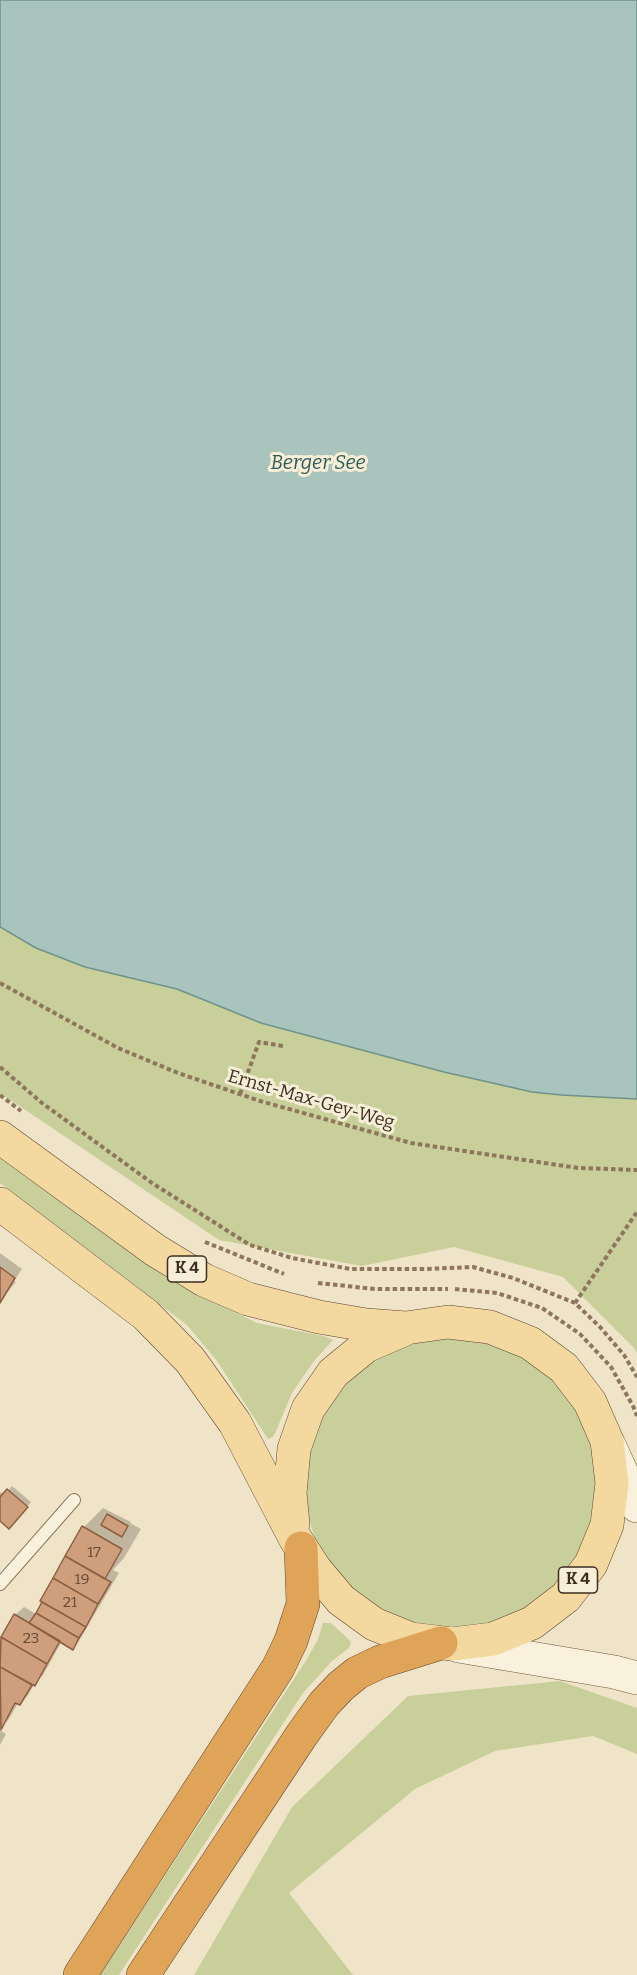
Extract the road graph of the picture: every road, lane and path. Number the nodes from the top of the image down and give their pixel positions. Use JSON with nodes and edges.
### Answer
{"nodes":[{"id":1,"x":0,"y":982,"type":"edge"},
{"id":2,"x":283,"y":1046,"type":"dead end"},
{"id":3,"x":0,"y":1067,"type":"edge"},
{"id":4,"x":240,"y":1094,"type":"junction"},
{"id":5,"x":0,"y":1095,"type":"edge"},
{"id":6,"x":28,"y":1117,"type":"dead end"},
{"id":7,"x":0,"y":1137,"type":"edge"},
{"id":8,"x":637,"y":1170,"type":"edge"},
{"id":9,"x":0,"y":1204,"type":"edge"},
{"id":10,"x":637,"y":1212,"type":"edge"},
{"id":11,"x":202,"y":1241,"type":"dead end"},
{"id":12,"x":294,"y":1277,"type":"dead end"},
{"id":13,"x":316,"y":1282,"type":"dead end"},
{"id":14,"x":575,"y":1304,"type":"junction"},
{"id":15,"x":406,"y":1328,"type":"junction"},
{"id":16,"x":637,"y":1377,"type":"edge"},
{"id":17,"x":637,"y":1416,"type":"edge"},
{"id":18,"x":607,"y":1441,"type":"junction"},
{"id":19,"x":74,"y":1500,"type":"dead end"},
{"id":20,"x":637,"y":1506,"type":"edge"},
{"id":21,"x":298,"y":1543,"type":"junction"},
{"id":22,"x":0,"y":1584,"type":"edge"},
{"id":23,"x":446,"y":1644,"type":"junction"},
{"id":24,"x":637,"y":1678,"type":"edge"},
{"id":25,"x":80,"y":1975,"type":"edge"},
{"id":26,"x":143,"y":1975,"type":"edge"}],
"edges":[{"from":1,"to":4,"type":"path","name":"Ernst-Max-Gey-Weg"},
{"from":2,"to":4,"type":"path"},
{"from":3,"to":14,"type":"path"},
{"from":4,"to":8,"type":"path","name":"Ernst-Max-Gey-Weg"},
{"from":5,"to":6,"type":"path"},
{"from":7,"to":15,"type":"main road","number":"K 4"},
{"from":9,"to":21,"type":"main road","number":"K 4"},
{"from":10,"to":14,"type":"path"},
{"from":11,"to":12,"type":"path"},
{"from":13,"to":17,"type":"path"},
{"from":14,"to":16,"type":"path"},
{"from":15,"to":18,"type":"main road","number":"K 4"},
{"from":15,"to":21,"type":"main road","number":"K 4"},
{"from":18,"to":20,"type":"main road","number":"K 4"},
{"from":18,"to":23,"type":"main road","number":"K 4"},
{"from":19,"to":22,"type":"lane"},
{"from":21,"to":23,"type":"main road","number":"K 4"},
{"from":21,"to":25,"type":"highway"},
{"from":23,"to":24,"type":"main road","number":"K 4"},
{"from":23,"to":26,"type":"highway"}]}
